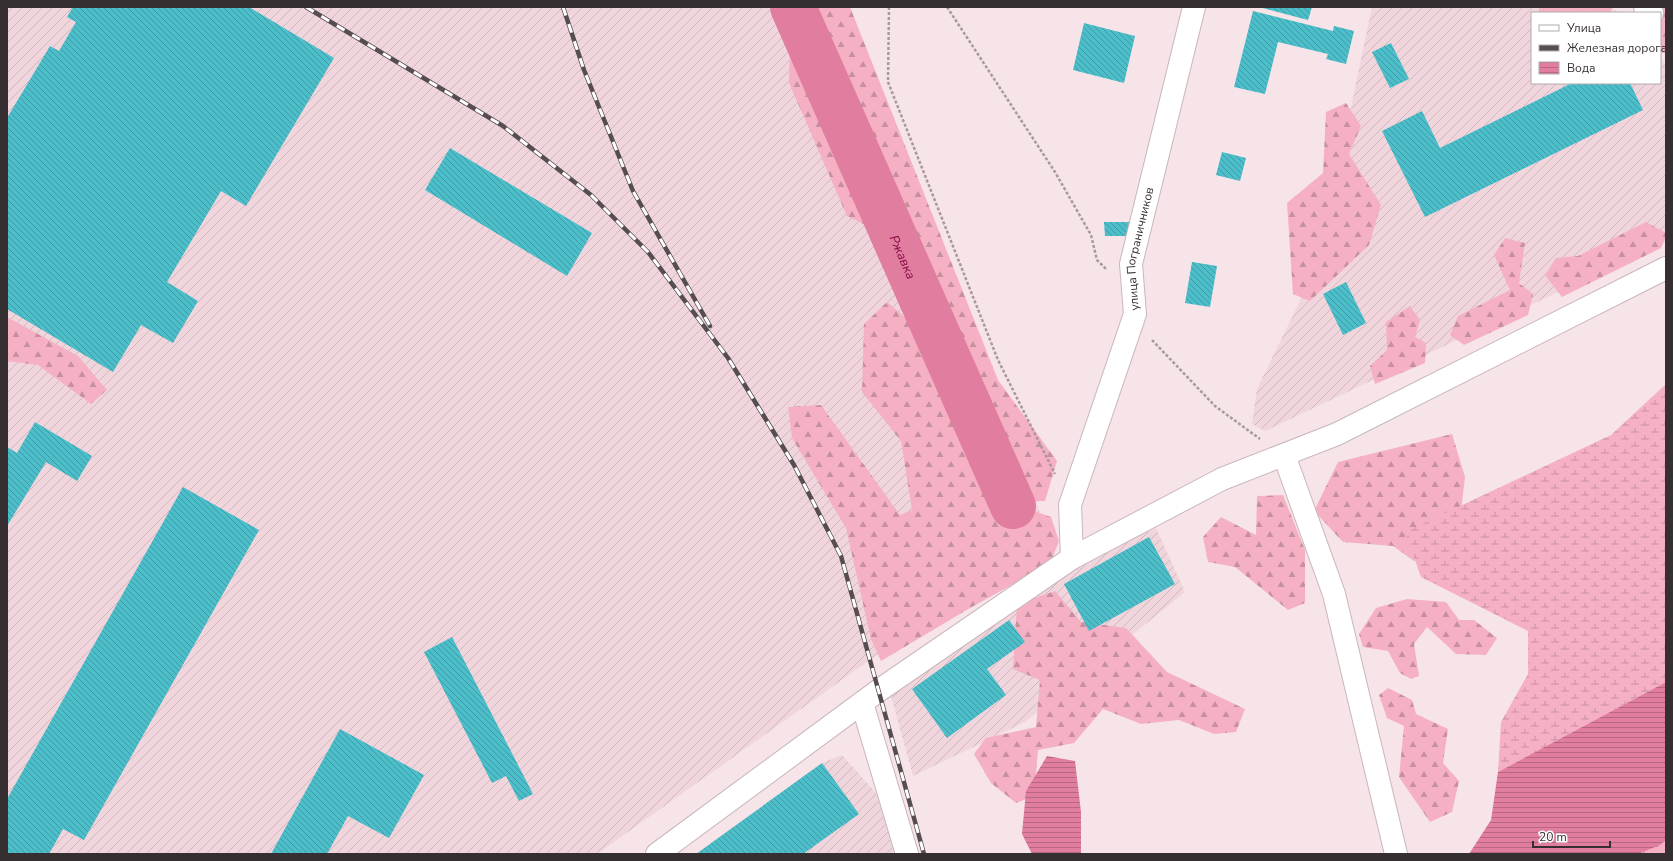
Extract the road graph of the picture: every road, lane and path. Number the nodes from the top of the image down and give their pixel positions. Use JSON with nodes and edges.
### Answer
{"nodes":[{"id":1,"x":889,"y":7,"type":"edge"},
{"id":2,"x":947,"y":7,"type":"edge"},
{"id":3,"x":1194,"y":7,"type":"edge"},
{"id":4,"x":1666,"y":268,"type":"edge"},
{"id":5,"x":1108,"y":271,"type":"dead end"},
{"id":6,"x":1135,"y":314,"type":"junction"},
{"id":7,"x":1284,"y":455,"type":"junction"},
{"id":8,"x":1070,"y":505,"type":"junction"},
{"id":9,"x":1072,"y":558,"type":"junction"},
{"id":10,"x":862,"y":704,"type":"junction"},
{"id":11,"x":657,"y":854,"type":"edge"},
{"id":12,"x":907,"y":854,"type":"edge"},
{"id":13,"x":1396,"y":854,"type":"edge"}],
"edges":[{"from":1,"to":8,"type":"path"},
{"from":2,"to":5,"type":"path"},
{"from":3,"to":6,"type":"street","name":"улица Пограничников"},
{"from":4,"to":7,"type":"street"},
{"from":6,"to":7,"type":"path"},
{"from":6,"to":8,"type":"street","name":"улица Пограничников"},
{"from":7,"to":9,"type":"street"},
{"from":7,"to":13,"type":"street"},
{"from":8,"to":9,"type":"street","name":"улица Пограничников"},
{"from":9,"to":10,"type":"street"},
{"from":10,"to":11,"type":"street"},
{"from":10,"to":12,"type":"street"}]}
